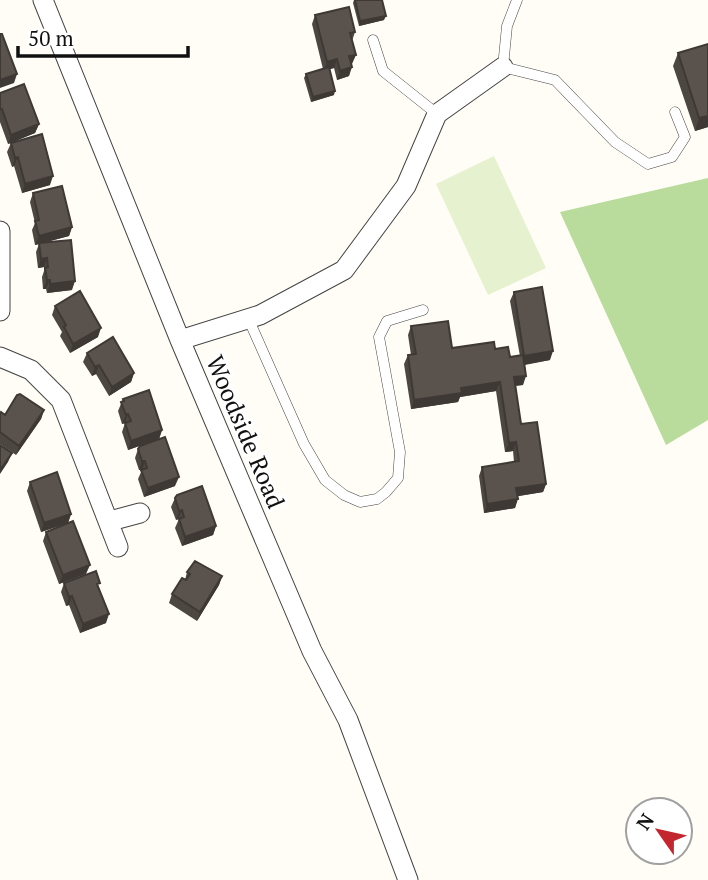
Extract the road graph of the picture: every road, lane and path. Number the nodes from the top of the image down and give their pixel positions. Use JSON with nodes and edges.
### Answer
{"nodes":[{"id":1,"x":43,"y":0,"type":"edge"},
{"id":2,"x":517,"y":0,"type":"edge"},
{"id":3,"x":373,"y":40,"type":"dead end"},
{"id":4,"x":503,"y":67,"type":"junction"},
{"id":5,"x":675,"y":112,"type":"dead end"},
{"id":6,"x":437,"y":114,"type":"junction"},
{"id":7,"x":0,"y":231,"type":"edge"},
{"id":8,"x":424,"y":310,"type":"dead end"},
{"id":9,"x":0,"y":311,"type":"edge"},
{"id":10,"x":248,"y":318,"type":"junction"},
{"id":11,"x":180,"y":340,"type":"junction"},
{"id":12,"x":0,"y":357,"type":"edge"},
{"id":13,"x":140,"y":513,"type":"dead end"},
{"id":14,"x":110,"y":521,"type":"junction"},
{"id":15,"x":118,"y":547,"type":"dead end"},
{"id":16,"x":408,"y":880,"type":"edge"}],
"edges":[{"from":1,"to":11,"type":"street","name":"Woodside Road"},
{"from":2,"to":4,"type":"lane"},
{"from":3,"to":6,"type":"lane"},
{"from":4,"to":5,"type":"lane"},
{"from":4,"to":6,"type":"street"},
{"from":6,"to":10,"type":"street"},
{"from":7,"to":9,"type":"street"},
{"from":8,"to":10,"type":"lane"},
{"from":10,"to":11,"type":"street"},
{"from":11,"to":16,"type":"street","name":"Woodside Road"},
{"from":12,"to":14,"type":"street"},
{"from":13,"to":14,"type":"street"},
{"from":14,"to":15,"type":"street"}]}
